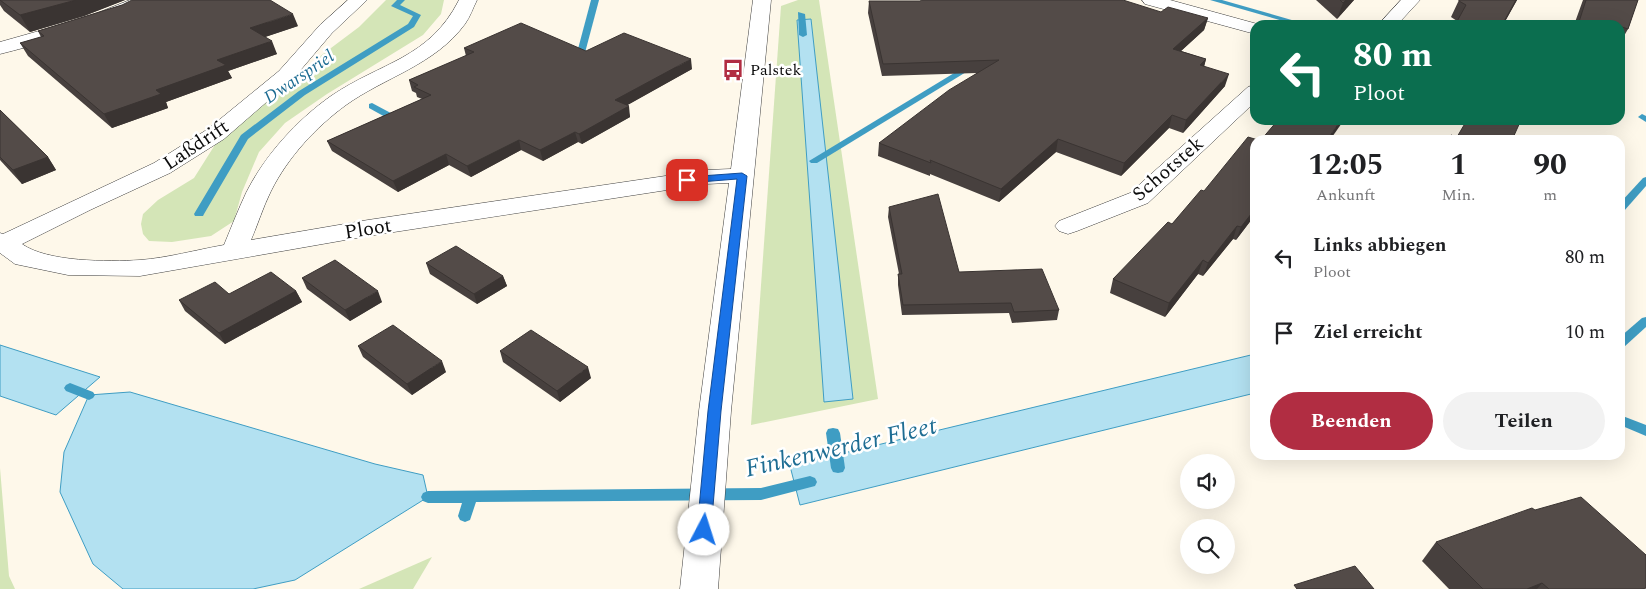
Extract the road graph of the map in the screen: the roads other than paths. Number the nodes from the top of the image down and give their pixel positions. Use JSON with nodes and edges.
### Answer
{"nodes":[{"id":1,"x":144,"y":0,"type":"edge"},
{"id":2,"x":358,"y":0,"type":"edge"},
{"id":3,"x":468,"y":0,"type":"edge"},
{"id":4,"x":762,"y":0,"type":"edge"},
{"id":5,"x":1151,"y":0,"type":"edge"},
{"id":6,"x":1411,"y":0,"type":"edge"},
{"id":7,"x":1392,"y":20,"type":"edge"},
{"id":8,"x":1250,"y":28,"type":"edge"},
{"id":9,"x":0,"y":48,"type":"edge"},
{"id":10,"x":1250,"y":96,"type":"edge"},
{"id":11,"x":742,"y":176,"type":"junction"},
{"id":12,"x":1068,"y":226,"type":"dead end"},
{"id":13,"x":1,"y":243,"type":"edge"},
{"id":14,"x":234,"y":251,"type":"junction"},
{"id":15,"x":699,"y":589,"type":"edge"}],
"edges":[{"from":1,"to":9,"type":"street"},
{"from":2,"to":13,"type":"street","name":"Laßdrift"},
{"from":3,"to":14,"type":"street"},
{"from":4,"to":11,"type":"street"},
{"from":5,"to":8,"type":"street"},
{"from":6,"to":7,"type":"street"},
{"from":10,"to":12,"type":"street","name":"Schotstek"},
{"from":11,"to":14,"type":"street","name":"Ploot"},
{"from":11,"to":15,"type":"street"},
{"from":13,"to":14,"type":"street","name":"Ploot"}]}
